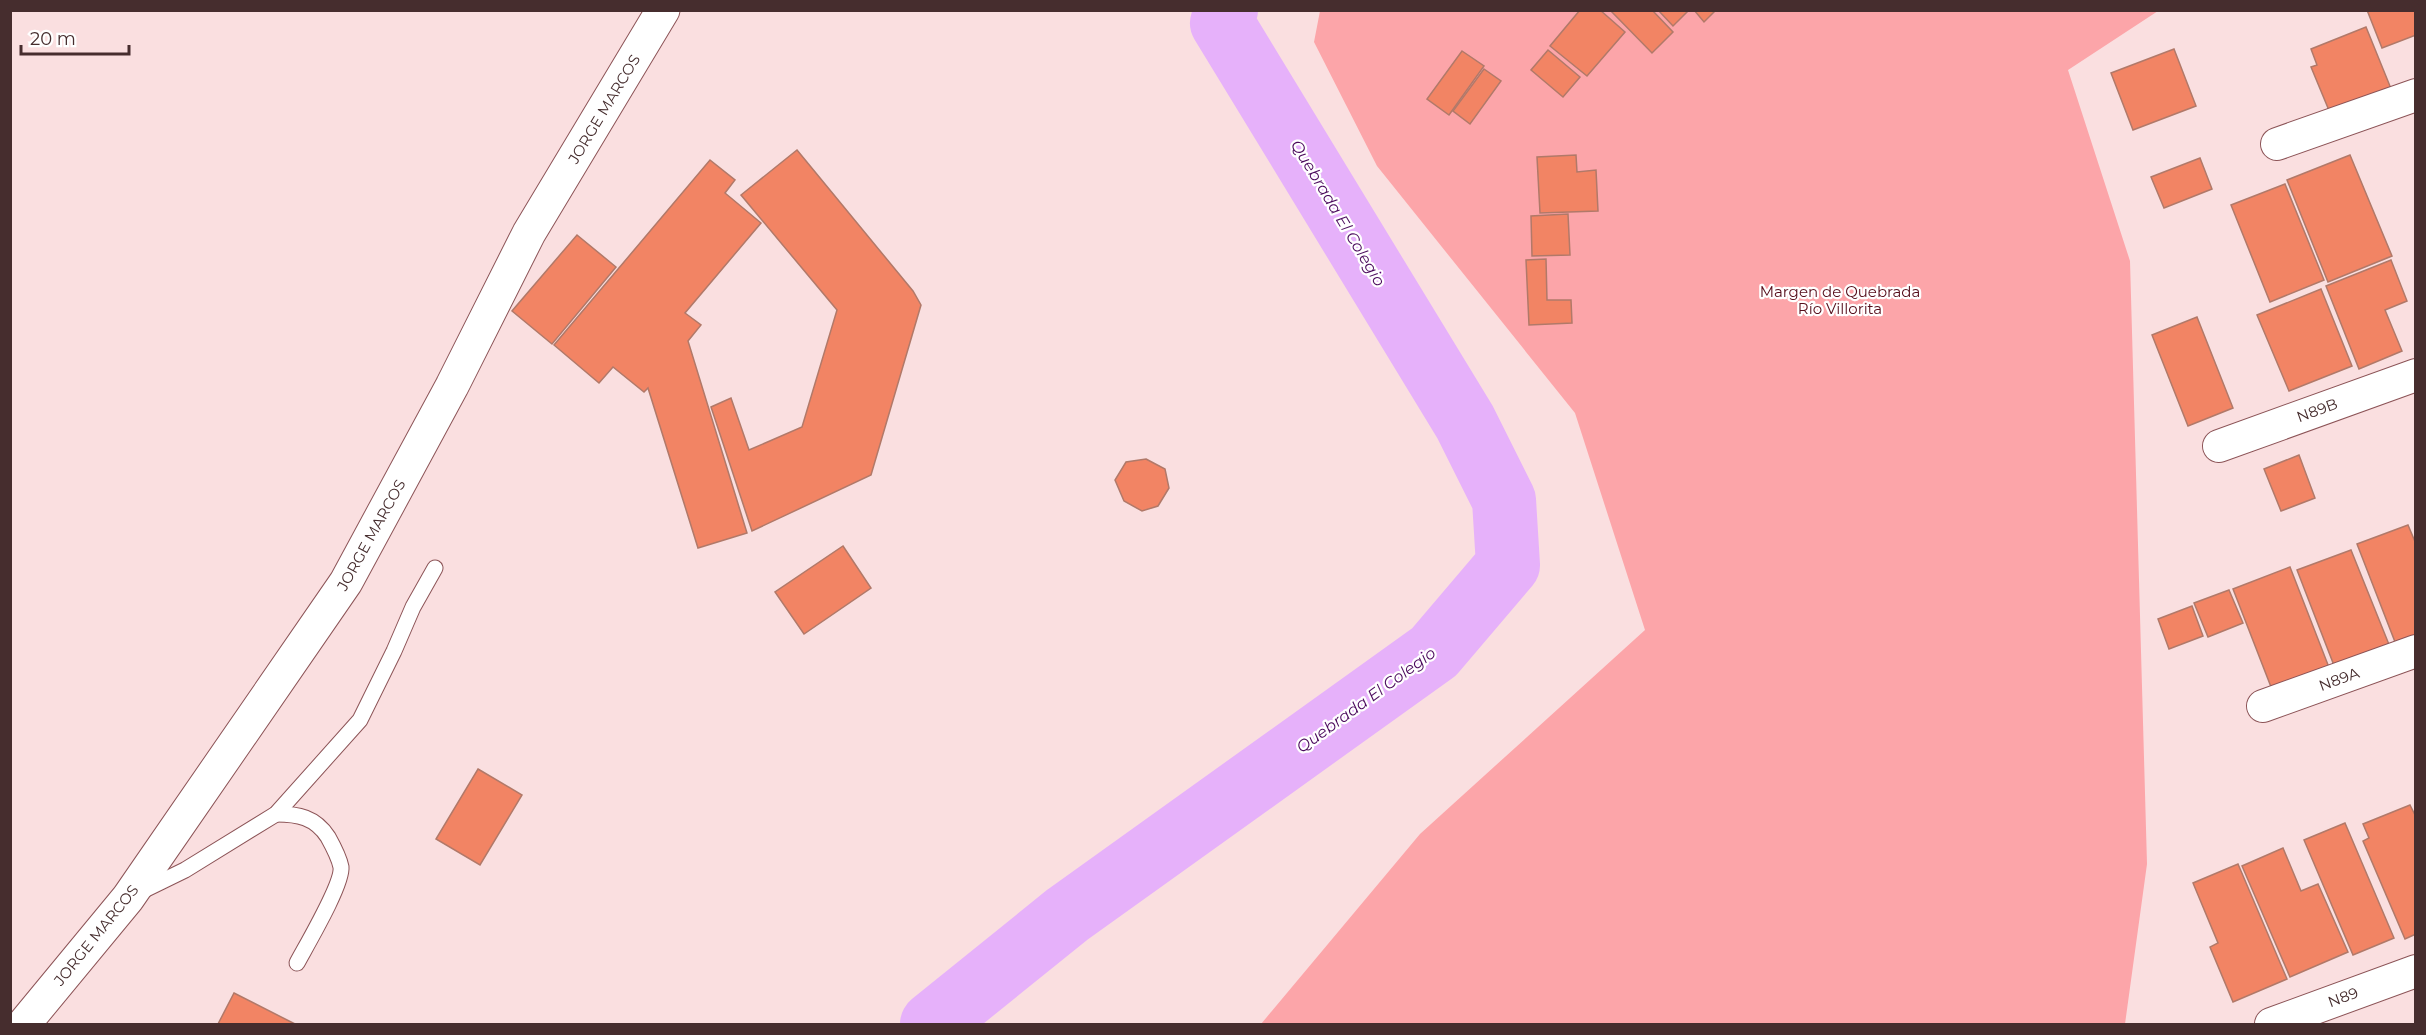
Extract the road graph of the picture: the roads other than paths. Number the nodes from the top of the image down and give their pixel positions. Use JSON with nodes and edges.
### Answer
{"nodes":[{"id":1,"x":663,"y":10,"type":"edge"},
{"id":2,"x":2415,"y":95,"type":"edge"},
{"id":3,"x":2277,"y":144,"type":"dead end"},
{"id":4,"x":2415,"y":375,"type":"edge"},
{"id":5,"x":2219,"y":446,"type":"dead end"},
{"id":6,"x":435,"y":568,"type":"dead end"},
{"id":7,"x":2415,"y":651,"type":"edge"},
{"id":8,"x":2263,"y":706,"type":"dead end"},
{"id":9,"x":276,"y":814,"type":"junction"},
{"id":10,"x":128,"y":898,"type":"junction"},
{"id":11,"x":297,"y":963,"type":"dead end"},
{"id":12,"x":2415,"y":971,"type":"edge"},
{"id":13,"x":24,"y":1024,"type":"edge"},
{"id":14,"x":2271,"y":1024,"type":"edge"}],
"edges":[{"from":1,"to":10,"type":"main road","name":"JORGE MARCOS"},
{"from":2,"to":3,"type":"street"},
{"from":4,"to":5,"type":"street","name":"N89B"},
{"from":6,"to":9,"type":"lane"},
{"from":7,"to":8,"type":"street","name":"N89A"},
{"from":9,"to":10,"type":"lane"},
{"from":9,"to":11,"type":"lane"},
{"from":10,"to":13,"type":"main road","name":"JORGE MARCOS"},
{"from":12,"to":14,"type":"street","name":"N89"}]}
